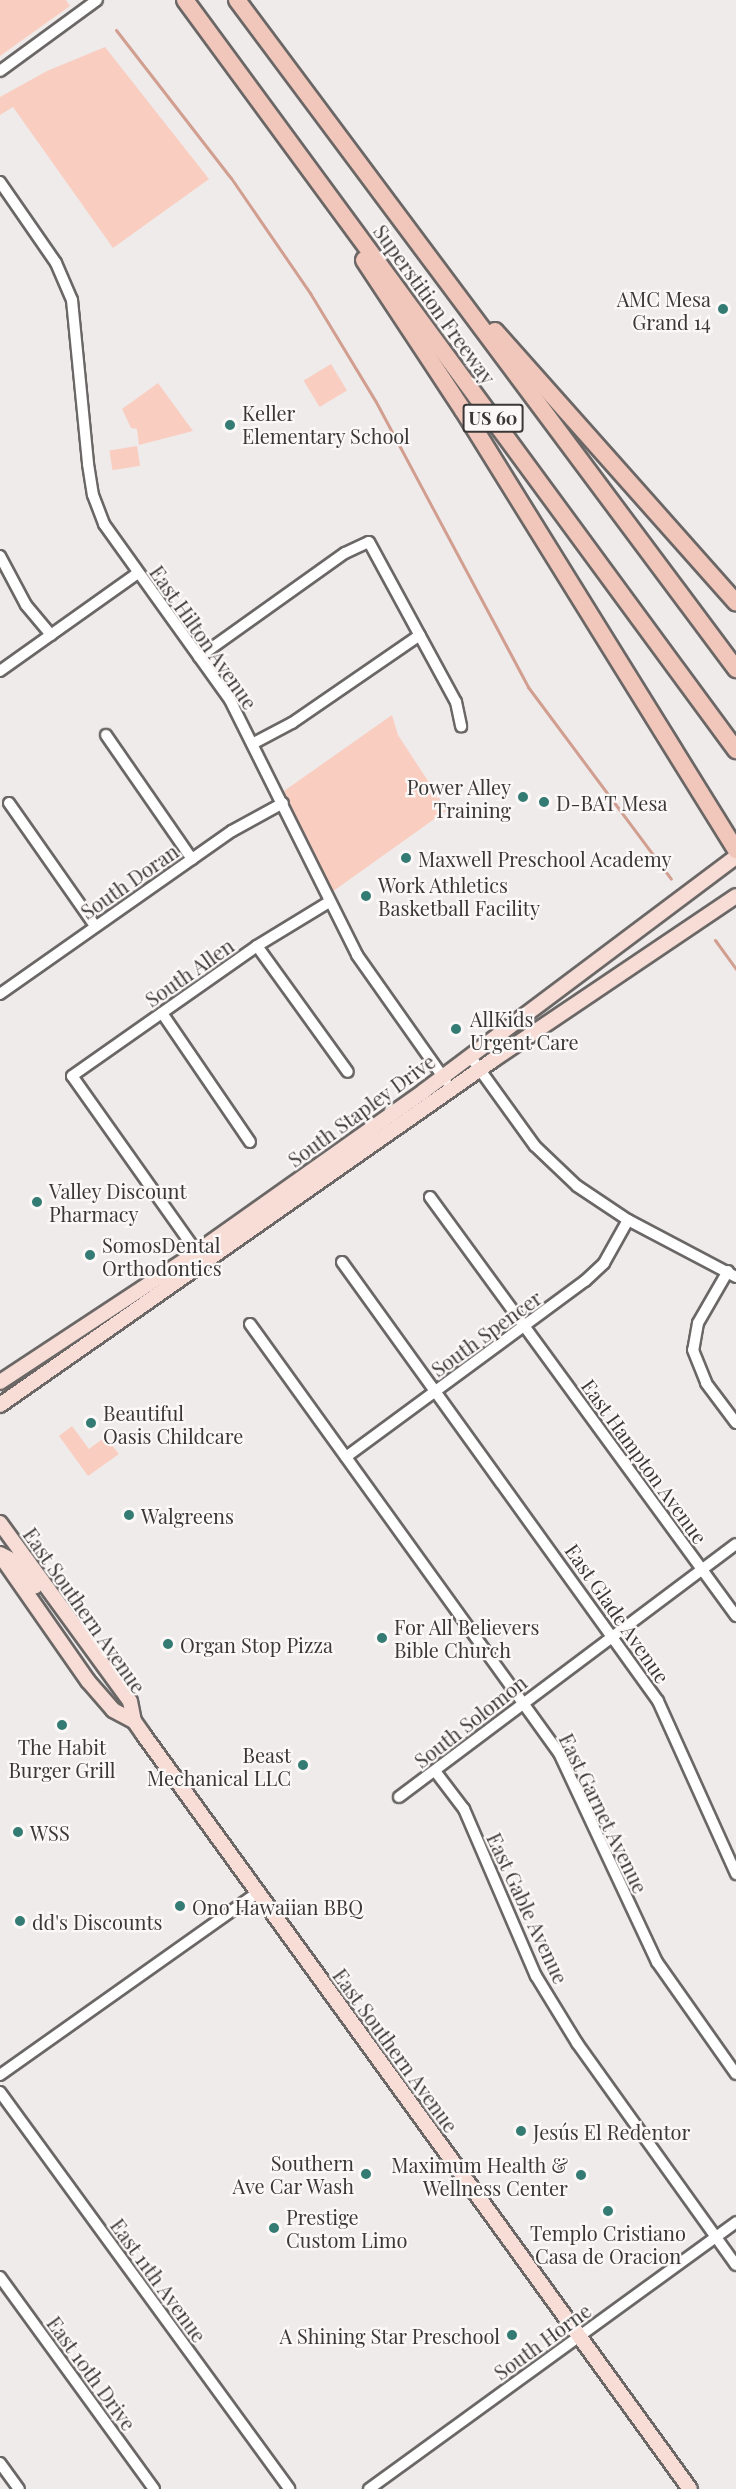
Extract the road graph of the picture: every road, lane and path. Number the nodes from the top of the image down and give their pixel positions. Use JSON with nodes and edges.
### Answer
{"nodes":[{"id":1,"x":98,"y":0,"type":"edge"},
{"id":2,"x":185,"y":0,"type":"edge"},
{"id":3,"x":237,"y":0,"type":"edge"},
{"id":4,"x":0,"y":71,"type":"edge"},
{"id":5,"x":249,"y":86,"type":"junction"},
{"id":6,"x":0,"y":182,"type":"edge"},
{"id":7,"x":417,"y":243,"type":"junction"},
{"id":8,"x":0,"y":556,"type":"edge"},
{"id":9,"x":138,"y":573,"type":"junction"},
{"id":10,"x":736,"y":602,"type":"edge"},
{"id":11,"x":51,"y":635,"type":"junction"},
{"id":12,"x":420,"y":635,"type":"junction"},
{"id":13,"x":200,"y":657,"type":"junction"},
{"id":14,"x":736,"y":669,"type":"edge"},
{"id":15,"x":0,"y":671,"type":"edge"},
{"id":16,"x":461,"y":726,"type":"dead end"},
{"id":17,"x":105,"y":735,"type":"dead end"},
{"id":18,"x":254,"y":743,"type":"junction"},
{"id":19,"x":736,"y":750,"type":"edge"},
{"id":20,"x":283,"y":803,"type":"junction"},
{"id":21,"x":9,"y":804,"type":"dead end"},
{"id":22,"x":736,"y":850,"type":"edge"},
{"id":23,"x":736,"y":857,"type":"edge"},
{"id":24,"x":192,"y":859,"type":"junction"},
{"id":25,"x":736,"y":896,"type":"edge"},
{"id":26,"x":329,"y":902,"type":"junction"},
{"id":27,"x":95,"y":926,"type":"junction"},
{"id":28,"x":257,"y":946,"type":"junction"},
{"id":29,"x":611,"y":953,"type":"junction"},
{"id":30,"x":567,"y":986,"type":"junction"},
{"id":31,"x":0,"y":994,"type":"edge"},
{"id":32,"x":578,"y":1002,"type":"junction"},
{"id":33,"x":162,"y":1013,"type":"junction"},
{"id":34,"x":529,"y":1036,"type":"junction"},
{"id":35,"x":470,"y":1056,"type":"junction"},
{"id":36,"x":479,"y":1070,"type":"junction"},
{"id":37,"x":348,"y":1072,"type":"dead end"},
{"id":38,"x":442,"y":1076,"type":"junction"},
{"id":39,"x":452,"y":1089,"type":"junction"},
{"id":40,"x":250,"y":1142,"type":"dead end"},
{"id":41,"x":430,"y":1197,"type":"dead end"},
{"id":42,"x":628,"y":1220,"type":"junction"},
{"id":43,"x":197,"y":1252,"type":"junction"},
{"id":44,"x":342,"y":1262,"type":"dead end"},
{"id":45,"x":206,"y":1264,"type":"junction"},
{"id":46,"x":732,"y":1274,"type":"edge"},
{"id":47,"x":100,"y":1316,"type":"junction"},
{"id":48,"x":250,"y":1324,"type":"dead end"},
{"id":49,"x":525,"y":1326,"type":"junction"},
{"id":50,"x":68,"y":1358,"type":"junction"},
{"id":51,"x":0,"y":1382,"type":"edge"},
{"id":52,"x":435,"y":1392,"type":"junction"},
{"id":53,"x":0,"y":1405,"type":"edge"},
{"id":54,"x":736,"y":1423,"type":"edge"},
{"id":55,"x":346,"y":1457,"type":"junction"},
{"id":56,"x":0,"y":1522,"type":"edge"},
{"id":57,"x":736,"y":1544,"type":"edge"},
{"id":58,"x":0,"y":1555,"type":"edge"},
{"id":59,"x":701,"y":1570,"type":"junction"},
{"id":60,"x":53,"y":1595,"type":"junction"},
{"id":61,"x":37,"y":1607,"type":"junction"},
{"id":62,"x":736,"y":1616,"type":"edge"},
{"id":63,"x":613,"y":1635,"type":"junction"},
{"id":64,"x":101,"y":1661,"type":"junction"},
{"id":65,"x":523,"y":1702,"type":"junction"},
{"id":66,"x":134,"y":1722,"type":"junction"},
{"id":67,"x":435,"y":1771,"type":"junction"},
{"id":68,"x":399,"y":1797,"type":"dead end"},
{"id":69,"x":736,"y":1874,"type":"edge"},
{"id":70,"x":258,"y":1892,"type":"junction"},
{"id":71,"x":736,"y":2074,"type":"edge"},
{"id":72,"x":0,"y":2075,"type":"edge"},
{"id":73,"x":0,"y":2092,"type":"edge"},
{"id":74,"x":736,"y":2222,"type":"edge"},
{"id":75,"x":716,"y":2236,"type":"junction"},
{"id":76,"x":736,"y":2265,"type":"edge"},
{"id":77,"x":0,"y":2277,"type":"edge"},
{"id":78,"x":579,"y":2336,"type":"junction"},
{"id":79,"x":0,"y":2463,"type":"edge"},
{"id":80,"x":19,"y":2489,"type":"edge"},
{"id":81,"x":154,"y":2489,"type":"edge"},
{"id":82,"x":289,"y":2489,"type":"edge"},
{"id":83,"x":369,"y":2489,"type":"edge"},
{"id":84,"x":690,"y":2489,"type":"edge"}],
"edges":[{"from":1,"to":4,"type":"street"},
{"from":2,"to":5,"type":"highway","name":"Superstition Freeway","number":"US 60"},
{"from":3,"to":7,"type":"highway","name":"Superstition Freeway","number":"US 60"},
{"from":5,"to":19,"type":"highway","name":"Superstition Freeway","number":"US 60"},
{"from":5,"to":22,"type":"highway"},
{"from":6,"to":9,"type":"street","name":"East Hilton Avenue"},
{"from":7,"to":10,"type":"highway"},
{"from":7,"to":14,"type":"highway","name":"Superstition Freeway","number":"US 60"},
{"from":8,"to":11,"type":"street"},
{"from":9,"to":11,"type":"street"},
{"from":9,"to":13,"type":"street","name":"East Hilton Avenue"},
{"from":11,"to":15,"type":"street"},
{"from":12,"to":13,"type":"street"},
{"from":12,"to":16,"type":"street"},
{"from":12,"to":18,"type":"street"},
{"from":13,"to":18,"type":"street","name":"East Hilton Avenue"},
{"from":17,"to":24,"type":"street"},
{"from":18,"to":20,"type":"street","name":"East Hilton Avenue"},
{"from":20,"to":24,"type":"street","name":"South Doran"},
{"from":20,"to":26,"type":"street","name":"East Hilton Avenue"},
{"from":21,"to":27,"type":"street"},
{"from":23,"to":29,"type":"main road","name":"South Stapley Drive"},
{"from":24,"to":27,"type":"street","name":"South Doran"},
{"from":25,"to":32,"type":"main road","name":"South Stapley Drive"},
{"from":26,"to":28,"type":"street","name":"South Allen"},
{"from":26,"to":38,"type":"street","name":"East Hilton Avenue"},
{"from":27,"to":31,"type":"street","name":"South Doran"},
{"from":28,"to":33,"type":"street","name":"South Allen"},
{"from":28,"to":37,"type":"street"},
{"from":29,"to":30,"type":"main road","name":"South Stapley Drive"},
{"from":29,"to":32,"type":"main road"},
{"from":30,"to":34,"type":"main road"},
{"from":30,"to":35,"type":"main road","name":"South Stapley Drive"},
{"from":32,"to":34,"type":"main road","name":"South Stapley Drive"},
{"from":33,"to":40,"type":"street"},
{"from":33,"to":43,"type":"street","name":"South Allen"},
{"from":34,"to":36,"type":"main road","name":"South Stapley Drive"},
{"from":35,"to":36,"type":"street"},
{"from":35,"to":38,"type":"main road","name":"South Stapley Drive"},
{"from":36,"to":39,"type":"main road","name":"South Stapley Drive"},
{"from":36,"to":42,"type":"street"},
{"from":38,"to":39,"type":"street","name":"East Hilton Avenue"},
{"from":38,"to":43,"type":"main road","name":"South Stapley Drive"},
{"from":39,"to":45,"type":"main road","name":"South Stapley Drive"},
{"from":41,"to":49,"type":"street","name":"East Hampton Avenue"},
{"from":42,"to":46,"type":"street"},
{"from":42,"to":49,"type":"street","name":"South Spencer"},
{"from":43,"to":45,"type":"street"},
{"from":43,"to":47,"type":"main road","name":"South Stapley Drive"},
{"from":44,"to":52,"type":"street","name":"East Glade Avenue"},
{"from":45,"to":50,"type":"main road","name":"South Stapley Drive"},
{"from":46,"to":54,"type":"street"},
{"from":47,"to":50,"type":"main road"},
{"from":47,"to":51,"type":"main road","name":"South Stapley Drive"},
{"from":48,"to":55,"type":"street","name":"East Garnet Avenue"},
{"from":49,"to":52,"type":"street","name":"South Spencer"},
{"from":49,"to":59,"type":"street","name":"East Hampton Avenue"},
{"from":50,"to":53,"type":"main road","name":"South Stapley Drive"},
{"from":52,"to":55,"type":"street","name":"South Spencer"},
{"from":52,"to":63,"type":"street","name":"East Glade Avenue"},
{"from":55,"to":65,"type":"street","name":"East Garnet Avenue"},
{"from":56,"to":60,"type":"main road","name":"East Southern Avenue"},
{"from":57,"to":59,"type":"street","name":"South Solomon"},
{"from":58,"to":60,"type":"main road"},
{"from":58,"to":61,"type":"main road","name":"East Southern Avenue"},
{"from":59,"to":62,"type":"street","name":"East Hampton Avenue"},
{"from":59,"to":63,"type":"street","name":"South Solomon"},
{"from":60,"to":64,"type":"main road","name":"East Southern Avenue"},
{"from":61,"to":64,"type":"main road"},
{"from":61,"to":66,"type":"main road","name":"East Southern Avenue"},
{"from":63,"to":65,"type":"street","name":"South Solomon"},
{"from":63,"to":69,"type":"street","name":"East Glade Avenue"},
{"from":64,"to":66,"type":"main road","name":"East Southern Avenue"},
{"from":65,"to":67,"type":"street","name":"South Solomon"},
{"from":65,"to":71,"type":"street","name":"East Garnet Avenue"},
{"from":66,"to":70,"type":"main road","name":"East Southern Avenue"},
{"from":67,"to":68,"type":"street","name":"South Solomon"},
{"from":67,"to":75,"type":"street","name":"East Gable Avenue"},
{"from":70,"to":72,"type":"street"},
{"from":70,"to":78,"type":"main road","name":"East Southern Avenue"},
{"from":73,"to":82,"type":"street","name":"East 11th Avenue"},
{"from":74,"to":75,"type":"street","name":"South Horne"},
{"from":75,"to":76,"type":"street","name":"East Gable Avenue"},
{"from":75,"to":78,"type":"street","name":"South Horne"},
{"from":77,"to":81,"type":"street","name":"East 10th Drive"},
{"from":78,"to":83,"type":"street","name":"South Horne"},
{"from":78,"to":84,"type":"main road","name":"East Southern Avenue"},
{"from":79,"to":80,"type":"street"}]}
